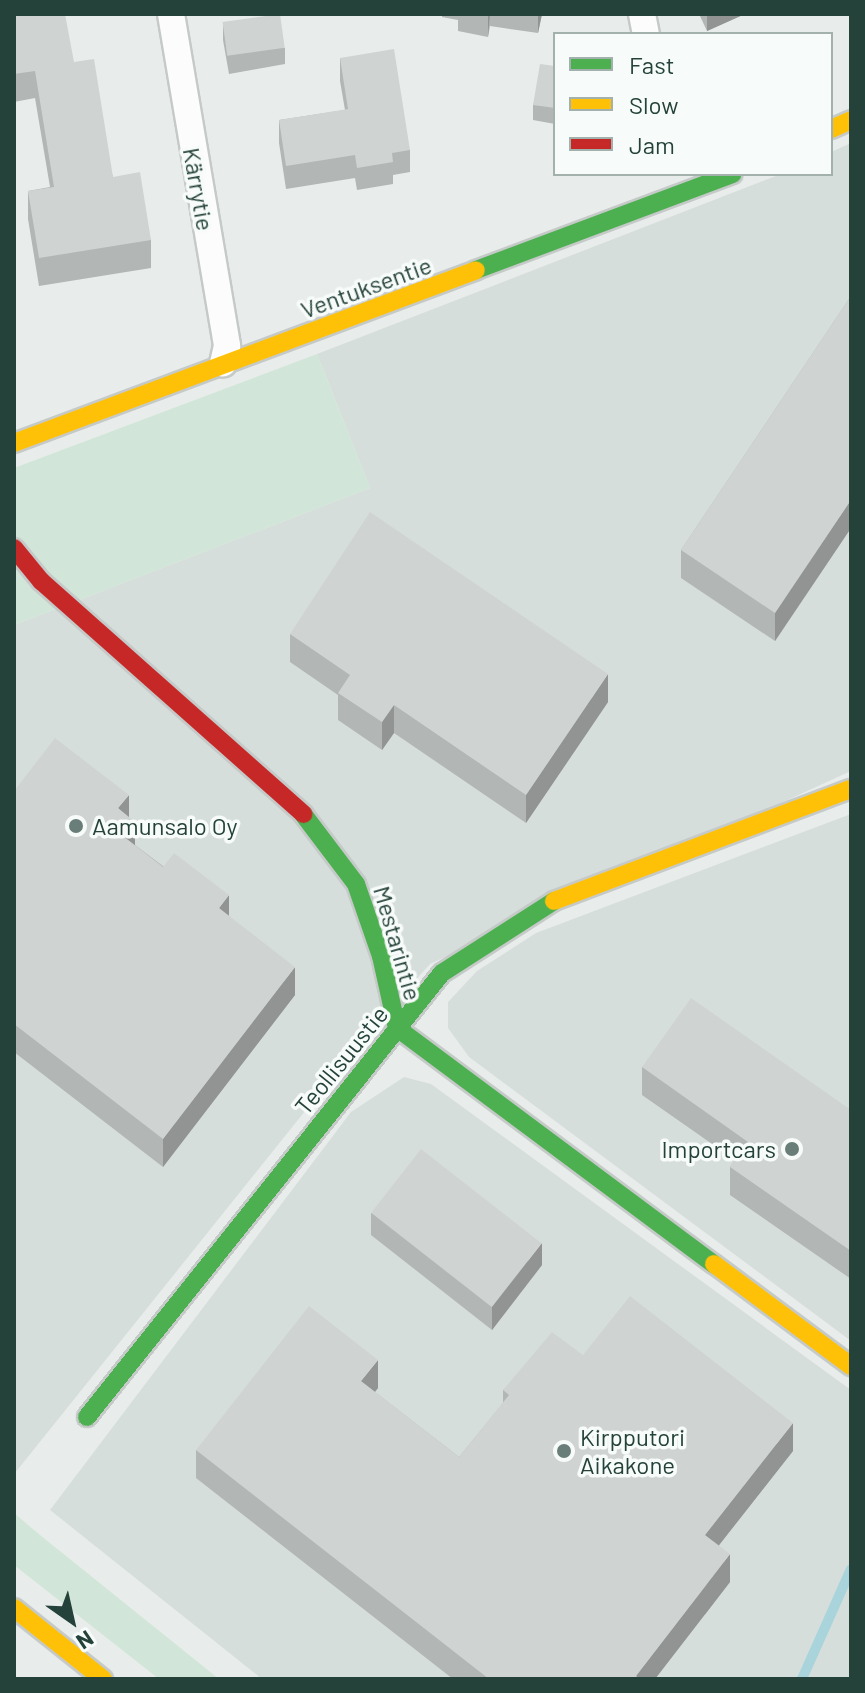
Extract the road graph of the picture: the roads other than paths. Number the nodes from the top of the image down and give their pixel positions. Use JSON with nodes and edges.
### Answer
{"nodes":[{"id":1,"x":171,"y":14,"type":"edge"},
{"id":2,"x":723,"y":176,"type":"edge"},
{"id":3,"x":677,"y":185,"type":"edge"},
{"id":4,"x":223,"y":364,"type":"junction"},
{"id":5,"x":14,"y":443,"type":"edge"},
{"id":6,"x":14,"y":548,"type":"edge"},
{"id":7,"x":851,"y":789,"type":"edge"},
{"id":8,"x":397,"y":1028,"type":"junction"},
{"id":9,"x":851,"y":1366,"type":"edge"},
{"id":10,"x":87,"y":1417,"type":"dead end"},
{"id":11,"x":14,"y":1608,"type":"edge"},
{"id":12,"x":103,"y":1679,"type":"edge"}],
"edges":[{"from":1,"to":4,"type":"street","name":"Kärrytie"},
{"from":2,"to":3,"type":"main road","name":"Ventuksentie"},
{"from":3,"to":4,"type":"main road","name":"Ventuksentie"},
{"from":4,"to":5,"type":"main road","name":"Ventuksentie"},
{"from":6,"to":8,"type":"main road","name":"Mestarintie"},
{"from":7,"to":8,"type":"main road","name":"Teollisuustie"},
{"from":8,"to":9,"type":"main road","name":"Mestarintie"},
{"from":8,"to":10,"type":"main road","name":"Teollisuustie"},
{"from":11,"to":12,"type":"main road"}]}
